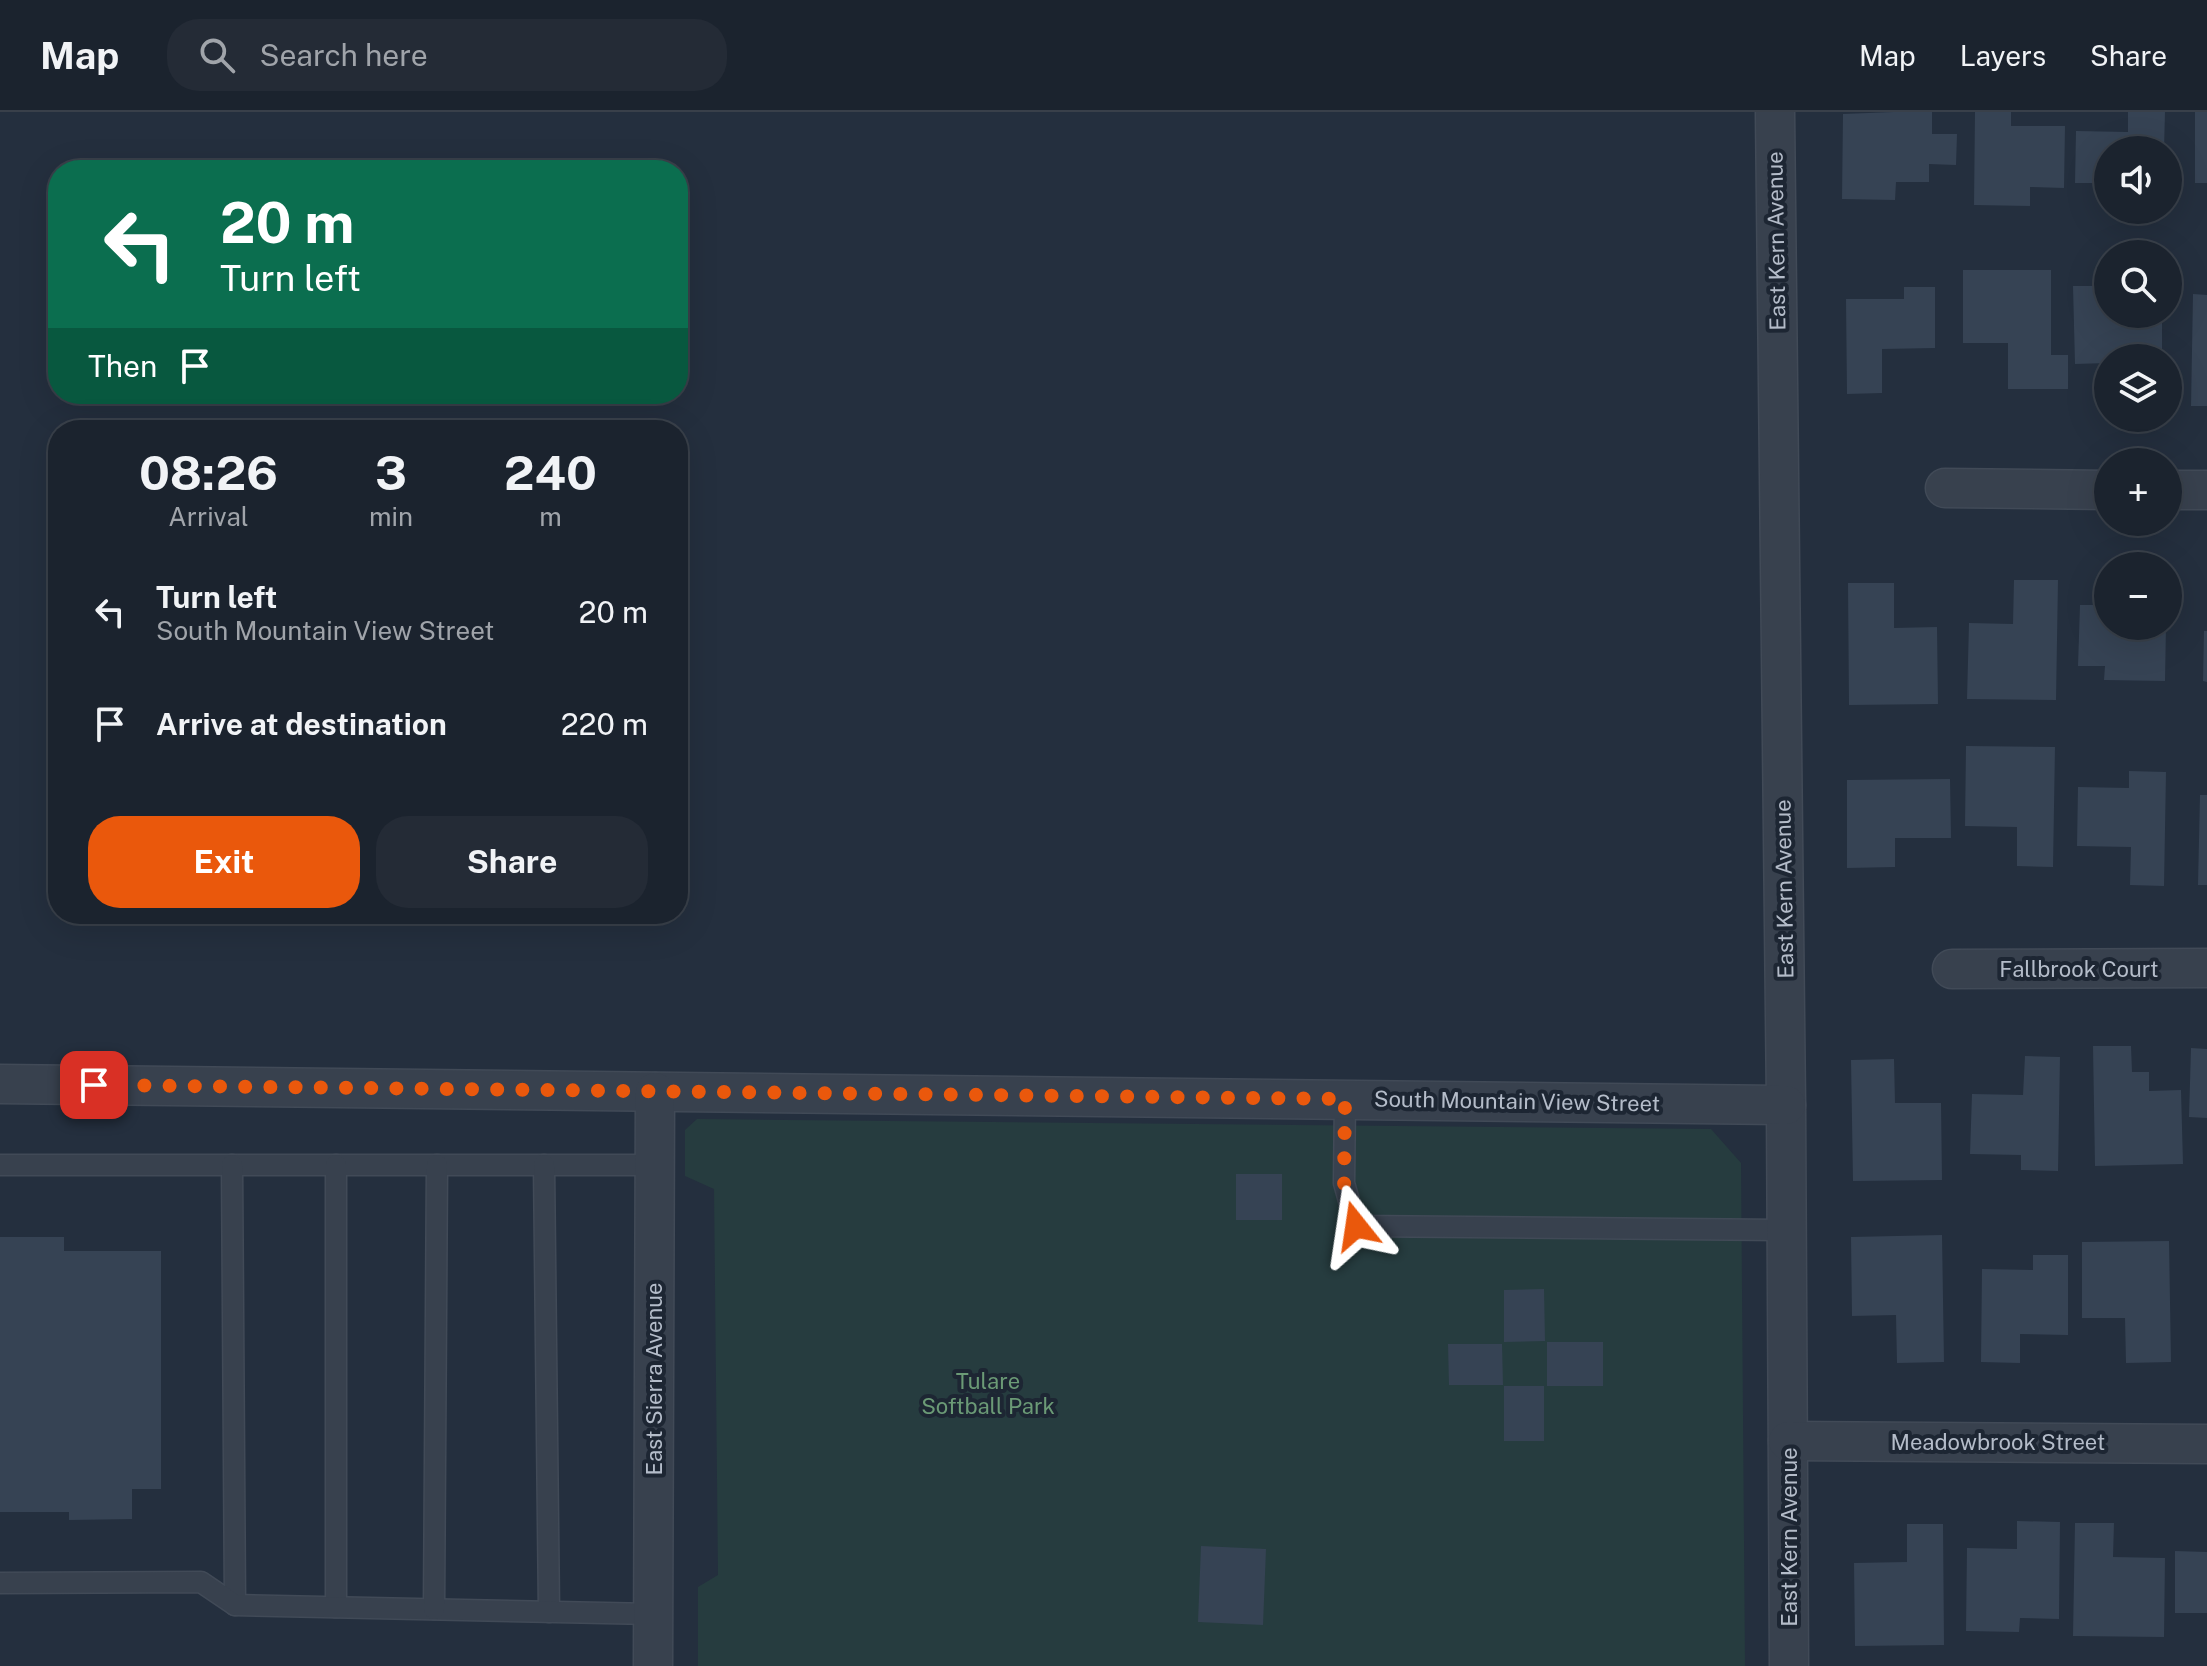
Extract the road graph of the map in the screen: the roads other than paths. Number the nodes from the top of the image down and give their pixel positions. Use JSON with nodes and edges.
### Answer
{"nodes":[{"id":1,"x":1775,"y":112,"type":"edge"},
{"id":2,"x":1945,"y":488,"type":"dead end"},
{"id":3,"x":2094,"y":490,"type":"edge"},
{"id":4,"x":2182,"y":490,"type":"edge"},
{"id":5,"x":2207,"y":490,"type":"edge"},
{"id":6,"x":2207,"y":968,"type":"edge"},
{"id":7,"x":1952,"y":969,"type":"dead end"},
{"id":8,"x":0,"y":1084,"type":"edge"},
{"id":9,"x":655,"y":1092,"type":"junction"},
{"id":10,"x":1345,"y":1099,"type":"junction"},
{"id":11,"x":1786,"y":1105,"type":"junction"},
{"id":12,"x":0,"y":1165,"type":"edge"},
{"id":13,"x":232,"y":1165,"type":"junction"},
{"id":14,"x":336,"y":1165,"type":"junction"},
{"id":15,"x":437,"y":1165,"type":"junction"},
{"id":16,"x":544,"y":1165,"type":"junction"},
{"id":17,"x":655,"y":1165,"type":"junction"},
{"id":18,"x":1787,"y":1230,"type":"junction"},
{"id":19,"x":1788,"y":1441,"type":"junction"},
{"id":20,"x":2207,"y":1444,"type":"edge"},
{"id":21,"x":0,"y":1583,"type":"edge"},
{"id":22,"x":235,"y":1605,"type":"junction"},
{"id":23,"x":336,"y":1607,"type":"junction"},
{"id":24,"x":434,"y":1609,"type":"junction"},
{"id":25,"x":549,"y":1612,"type":"junction"},
{"id":26,"x":653,"y":1614,"type":"junction"},
{"id":27,"x":653,"y":1666,"type":"edge"},
{"id":28,"x":1789,"y":1666,"type":"edge"}],
"edges":[{"from":1,"to":11,"type":"street","name":"East Kern Avenue"},
{"from":2,"to":3,"type":"street"},
{"from":4,"to":5,"type":"street"},
{"from":6,"to":7,"type":"street","name":"Fallbrook Court"},
{"from":8,"to":9,"type":"street","name":"South Mountain View Street"},
{"from":9,"to":10,"type":"street","name":"South Mountain View Street"},
{"from":9,"to":17,"type":"street","name":"East Sierra Avenue"},
{"from":10,"to":11,"type":"street","name":"South Mountain View Street"},
{"from":10,"to":18,"type":"lane"},
{"from":11,"to":18,"type":"street","name":"East Kern Avenue"},
{"from":12,"to":13,"type":"lane"},
{"from":13,"to":14,"type":"lane"},
{"from":13,"to":22,"type":"lane"},
{"from":14,"to":15,"type":"lane"},
{"from":14,"to":23,"type":"lane"},
{"from":15,"to":16,"type":"lane"},
{"from":15,"to":24,"type":"lane"},
{"from":16,"to":17,"type":"lane"},
{"from":16,"to":25,"type":"lane"},
{"from":17,"to":26,"type":"street","name":"East Sierra Avenue"},
{"from":18,"to":19,"type":"street","name":"East Kern Avenue"},
{"from":19,"to":20,"type":"street","name":"Meadowbrook Street"},
{"from":19,"to":28,"type":"street","name":"East Kern Avenue"},
{"from":21,"to":22,"type":"lane"},
{"from":22,"to":23,"type":"lane"},
{"from":23,"to":24,"type":"lane"},
{"from":24,"to":25,"type":"lane"},
{"from":25,"to":26,"type":"lane"},
{"from":26,"to":27,"type":"street","name":"East Sierra Avenue"}]}
